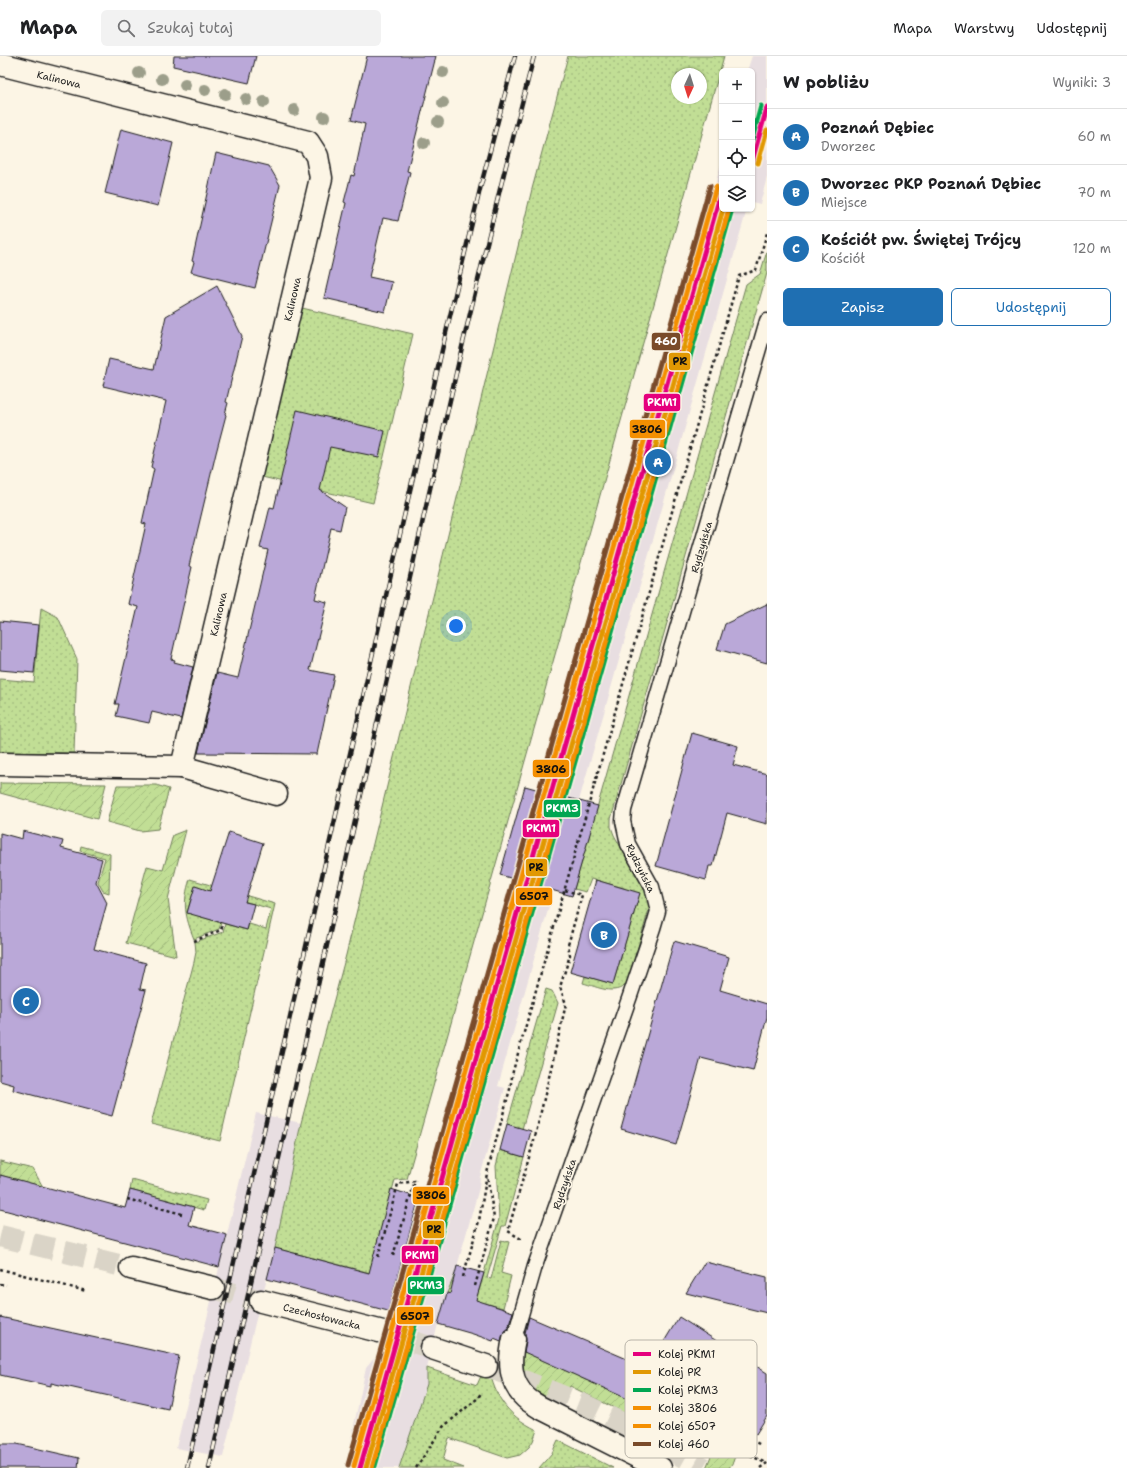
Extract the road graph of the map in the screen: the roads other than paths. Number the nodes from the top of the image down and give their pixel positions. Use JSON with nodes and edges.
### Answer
{"nodes":[{"id":1,"x":0,"y":64,"type":"edge"},
{"id":2,"x":767,"y":321,"type":"edge"},
{"id":3,"x":0,"y":764,"type":"edge"},
{"id":4,"x":182,"y":767,"type":"junction"},
{"id":5,"x":276,"y":794,"type":"dead end"},
{"id":6,"x":131,"y":1268,"type":"tunnel mouth"},
{"id":7,"x":213,"y":1288,"type":"tunnel mouth"},
{"id":8,"x":261,"y":1301,"type":"tunnel mouth"},
{"id":9,"x":383,"y":1332,"type":"tunnel mouth"},
{"id":10,"x":514,"y":1340,"type":"joint"},
{"id":11,"x":432,"y":1348,"type":"tunnel mouth"},
{"id":12,"x":485,"y":1376,"type":"tunnel mouth"},
{"id":13,"x":625,"y":1450,"type":"edge"},
{"id":14,"x":640,"y":1458,"type":"edge"},
{"id":15,"x":660,"y":1468,"type":"edge"}],
"edges":[{"from":1,"to":4,"type":"street","name":"Kalinowa"},
{"from":2,"to":10,"type":"lane","name":"Rydzyńska"},
{"from":3,"to":4,"type":"street"},
{"from":4,"to":5,"type":"street"},
{"from":6,"to":7,"type":"street"},
{"from":8,"to":9,"type":"street","name":"Czechosłowacka"},
{"from":10,"to":13,"type":"street"},
{"from":11,"to":12,"type":"street"},
{"from":14,"to":15,"type":"street"}]}
